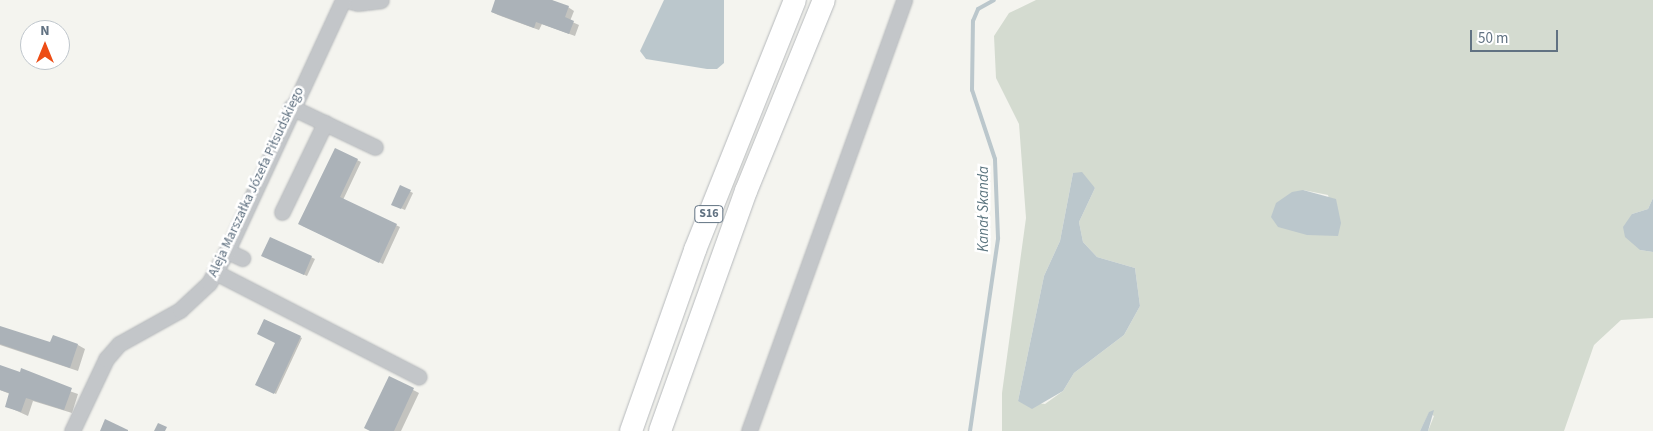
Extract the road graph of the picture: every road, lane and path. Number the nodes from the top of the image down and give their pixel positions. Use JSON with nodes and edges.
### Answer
{"nodes":[{"id":1,"x":345,"y":0,"type":"edge"},
{"id":2,"x":381,"y":0,"type":"edge"},
{"id":3,"x":795,"y":0,"type":"edge"},
{"id":4,"x":824,"y":0,"type":"edge"},
{"id":5,"x":904,"y":0,"type":"edge"},
{"id":6,"x":291,"y":107,"type":"junction"},
{"id":7,"x":325,"y":123,"type":"junction"},
{"id":8,"x":375,"y":147,"type":"dead end"},
{"id":9,"x":282,"y":212,"type":"dead end"},
{"id":10,"x":227,"y":251,"type":"junction"},
{"id":11,"x":242,"y":258,"type":"dead end"},
{"id":12,"x":215,"y":272,"type":"junction"},
{"id":13,"x":419,"y":377,"type":"dead end"},
{"id":14,"x":72,"y":431,"type":"edge"},
{"id":15,"x":631,"y":431,"type":"edge"},
{"id":16,"x":660,"y":431,"type":"edge"},
{"id":17,"x":749,"y":431,"type":"edge"}],
"edges":[{"from":1,"to":2,"type":"street"},
{"from":1,"to":6,"type":"street","name":"Aleja Marszałka Józefa Piłsudskiego"},
{"from":3,"to":15,"type":"highway","number":"S16"},
{"from":4,"to":16,"type":"highway","number":"S16"},
{"from":5,"to":17,"type":"street"},
{"from":6,"to":7,"type":"street"},
{"from":6,"to":10,"type":"street","name":"Aleja Marszałka Józefa Piłsudskiego"},
{"from":7,"to":8,"type":"street"},
{"from":7,"to":9,"type":"street"},
{"from":10,"to":11,"type":"street"},
{"from":10,"to":12,"type":"street","name":"Aleja Marszałka Józefa Piłsudskiego"},
{"from":12,"to":13,"type":"street"},
{"from":12,"to":14,"type":"street","name":"Aleja Marszałka Józefa Piłsudskiego"}]}
